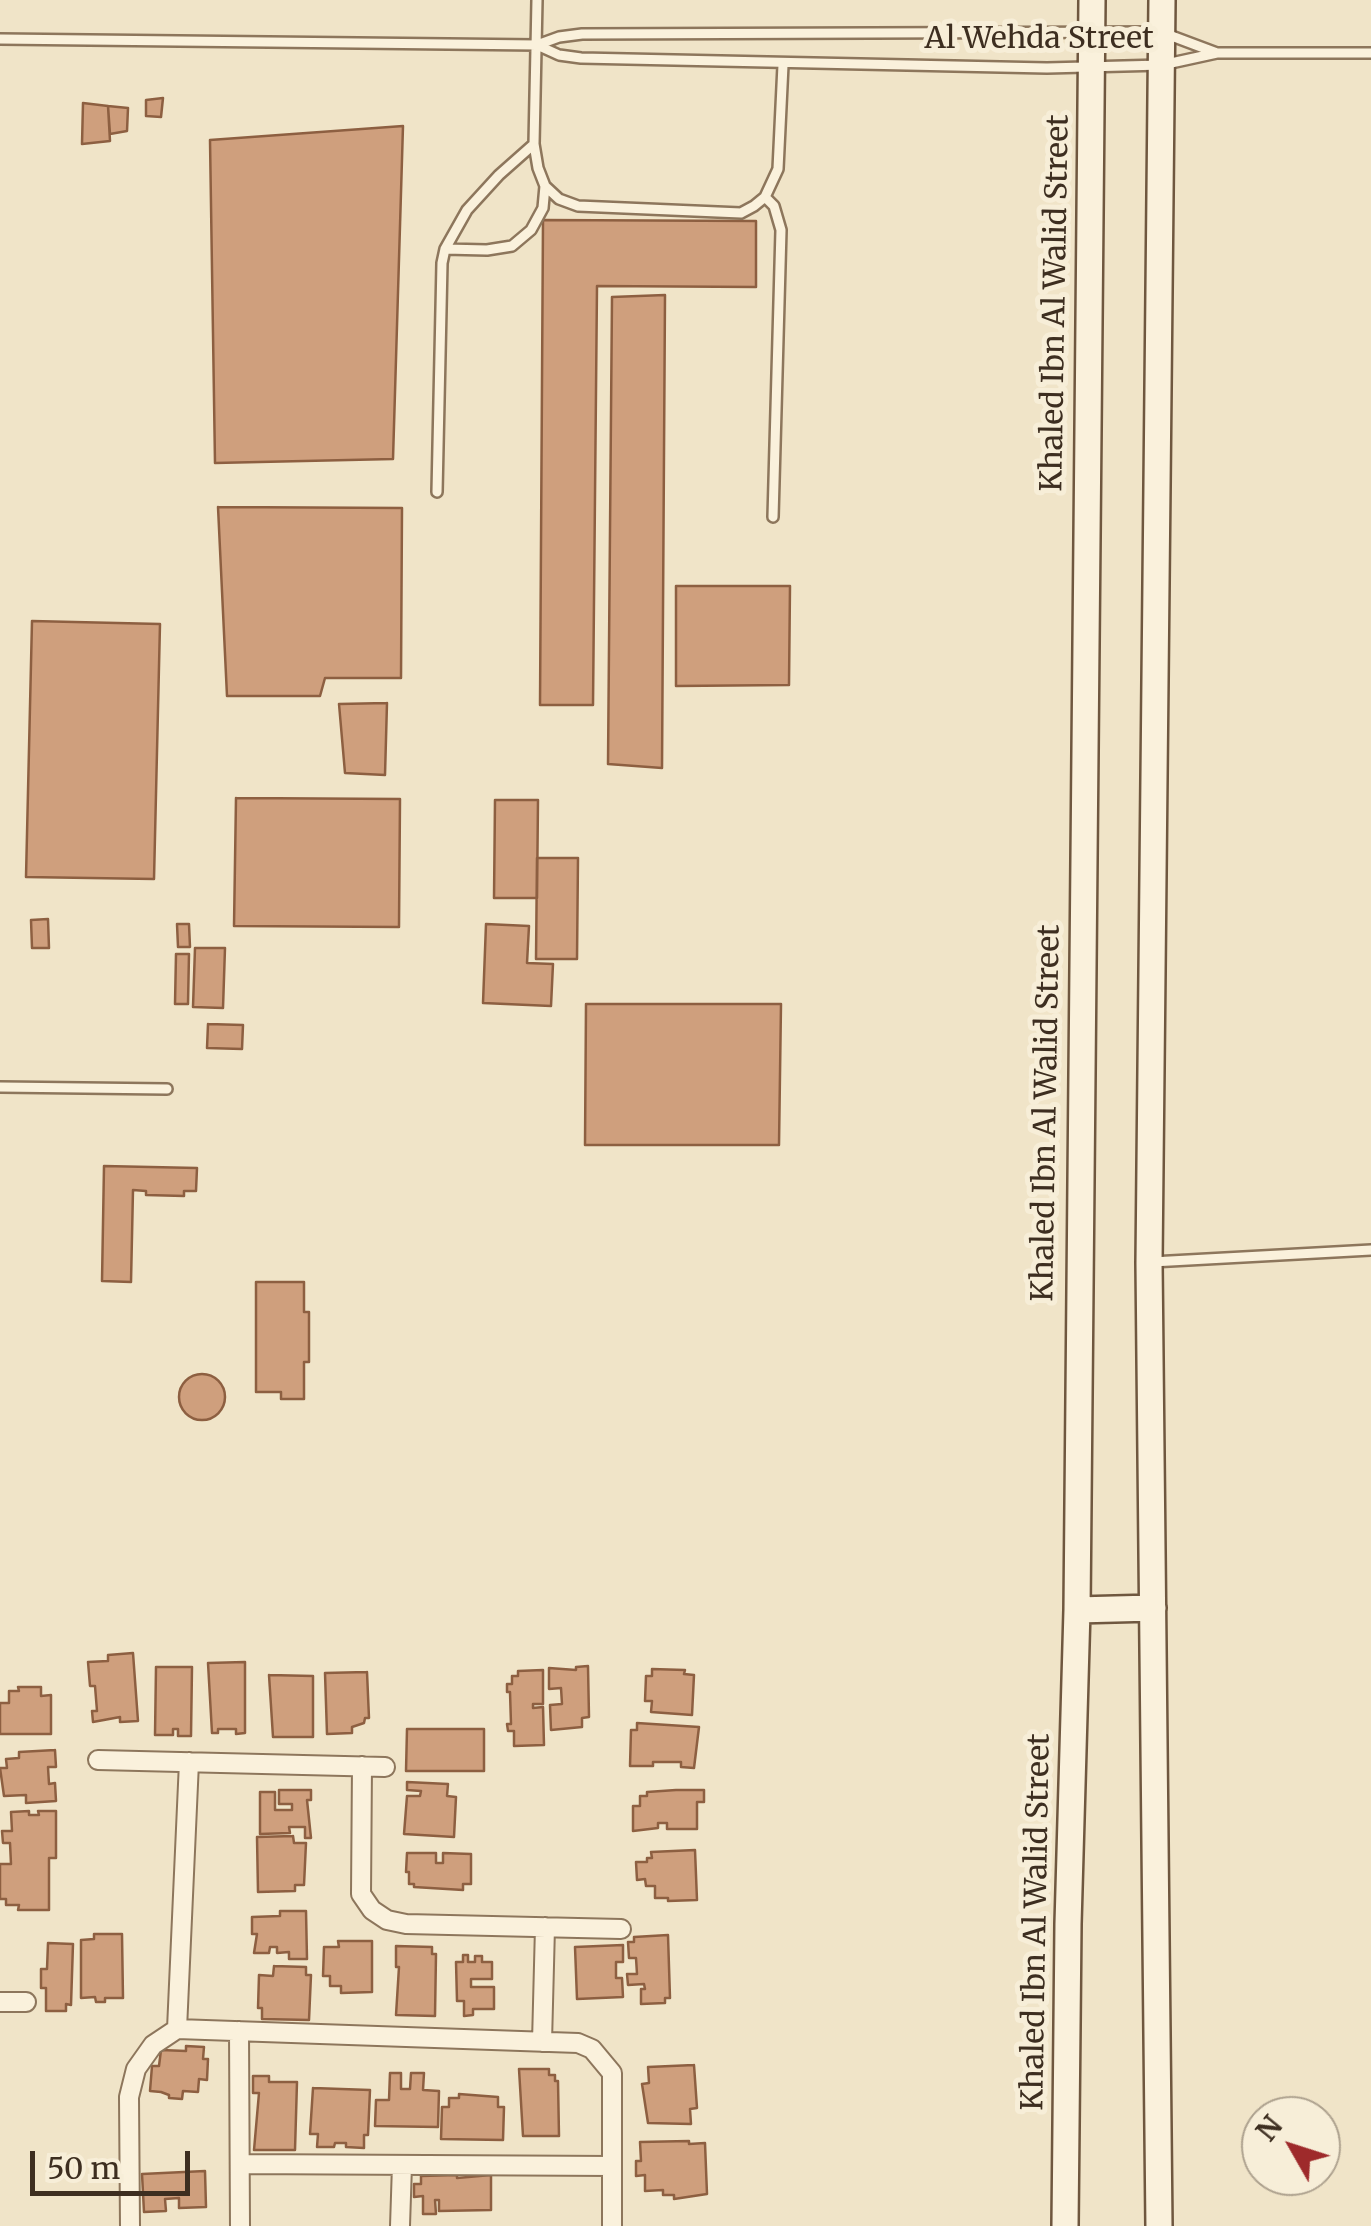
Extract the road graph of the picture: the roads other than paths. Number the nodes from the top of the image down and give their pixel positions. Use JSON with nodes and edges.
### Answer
{"nodes":[{"id":1,"x":537,"y":0,"type":"edge"},
{"id":2,"x":1092,"y":0,"type":"edge"},
{"id":3,"x":1162,"y":0,"type":"edge"},
{"id":4,"x":1162,"y":32,"type":"junction"},
{"id":5,"x":1091,"y":34,"type":"junction"},
{"id":6,"x":0,"y":40,"type":"edge"},
{"id":7,"x":537,"y":45,"type":"junction"},
{"id":8,"x":1218,"y":52,"type":"junction"},
{"id":9,"x":1371,"y":53,"type":"edge"},
{"id":10,"x":783,"y":65,"type":"junction"},
{"id":11,"x":1162,"y":66,"type":"junction"},
{"id":12,"x":1091,"y":67,"type":"junction"},
{"id":13,"x":534,"y":144,"type":"junction"},
{"id":14,"x":544,"y":186,"type":"junction"},
{"id":15,"x":765,"y":196,"type":"junction"},
{"id":16,"x":445,"y":249,"type":"junction"},
{"id":17,"x":437,"y":492,"type":"dead end"},
{"id":18,"x":773,"y":517,"type":"dead end"},
{"id":19,"x":0,"y":1087,"type":"edge"},
{"id":20,"x":166,"y":1090,"type":"dead end"},
{"id":21,"x":1371,"y":1250,"type":"edge"},
{"id":22,"x":1149,"y":1262,"type":"junction"},
{"id":23,"x":1153,"y":1608,"type":"junction"},
{"id":24,"x":1077,"y":1610,"type":"junction"},
{"id":25,"x":98,"y":1760,"type":"dead end"},
{"id":26,"x":189,"y":1762,"type":"junction"},
{"id":27,"x":362,"y":1766,"type":"junction"},
{"id":28,"x":384,"y":1767,"type":"dead end"},
{"id":29,"x":545,"y":1927,"type":"junction"},
{"id":30,"x":621,"y":1929,"type":"dead end"},
{"id":31,"x":0,"y":2002,"type":"edge"},
{"id":32,"x":26,"y":2002,"type":"dead end"},
{"id":33,"x":177,"y":2029,"type":"junction"},
{"id":34,"x":238,"y":2031,"type":"junction"},
{"id":35,"x":542,"y":2042,"type":"junction"},
{"id":36,"x":240,"y":2164,"type":"junction"},
{"id":37,"x":402,"y":2165,"type":"junction"},
{"id":38,"x":612,"y":2166,"type":"junction"},
{"id":39,"x":130,"y":2226,"type":"edge"},
{"id":40,"x":240,"y":2226,"type":"edge"},
{"id":41,"x":400,"y":2226,"type":"edge"},
{"id":42,"x":612,"y":2226,"type":"edge"},
{"id":43,"x":1065,"y":2226,"type":"edge"},
{"id":44,"x":1159,"y":2226,"type":"edge"}],
"edges":[{"from":1,"to":7,"type":"lane"},
{"from":2,"to":5,"type":"main road","name":"Khaled Ibn Al Walid Street"},
{"from":3,"to":4,"type":"main road"},
{"from":4,"to":5,"type":"lane","name":"Al Wehda Street"},
{"from":4,"to":8,"type":"lane","name":"Al Wehda Street"},
{"from":4,"to":11,"type":"main road"},
{"from":5,"to":7,"type":"lane","name":"Al Wehda Street"},
{"from":5,"to":12,"type":"main road","name":"Khaled Ibn Al Walid Street"},
{"from":6,"to":7,"type":"lane","name":"Al Wehda Street"},
{"from":7,"to":10,"type":"lane","name":"Al Wehda Street"},
{"from":7,"to":13,"type":"lane"},
{"from":8,"to":9,"type":"lane"},
{"from":8,"to":11,"type":"lane","name":"Al Wehda Street"},
{"from":10,"to":12,"type":"lane","name":"Al Wehda Street"},
{"from":10,"to":15,"type":"lane"},
{"from":11,"to":12,"type":"lane","name":"Al Wehda Street"},
{"from":11,"to":22,"type":"main road"},
{"from":12,"to":24,"type":"main road","name":"Khaled Ibn Al Walid Street"},
{"from":13,"to":14,"type":"lane"},
{"from":13,"to":16,"type":"lane"},
{"from":14,"to":15,"type":"lane"},
{"from":14,"to":16,"type":"lane"},
{"from":15,"to":18,"type":"lane"},
{"from":16,"to":17,"type":"lane"},
{"from":19,"to":20,"type":"lane"},
{"from":21,"to":22,"type":"lane"},
{"from":22,"to":23,"type":"main road"},
{"from":23,"to":24,"type":"main road"},
{"from":23,"to":44,"type":"main road"},
{"from":24,"to":43,"type":"main road","name":"Khaled Ibn Al Walid Street"},
{"from":25,"to":26,"type":"street"},
{"from":26,"to":27,"type":"street"},
{"from":26,"to":33,"type":"street"},
{"from":27,"to":28,"type":"street"},
{"from":27,"to":29,"type":"street"},
{"from":29,"to":30,"type":"street"},
{"from":29,"to":35,"type":"street"},
{"from":31,"to":32,"type":"street"},
{"from":33,"to":34,"type":"street"},
{"from":33,"to":39,"type":"street"},
{"from":34,"to":35,"type":"street"},
{"from":34,"to":36,"type":"street"},
{"from":35,"to":38,"type":"street"},
{"from":36,"to":37,"type":"street"},
{"from":36,"to":40,"type":"street"},
{"from":37,"to":38,"type":"street"},
{"from":37,"to":41,"type":"street"},
{"from":38,"to":42,"type":"street"}]}
